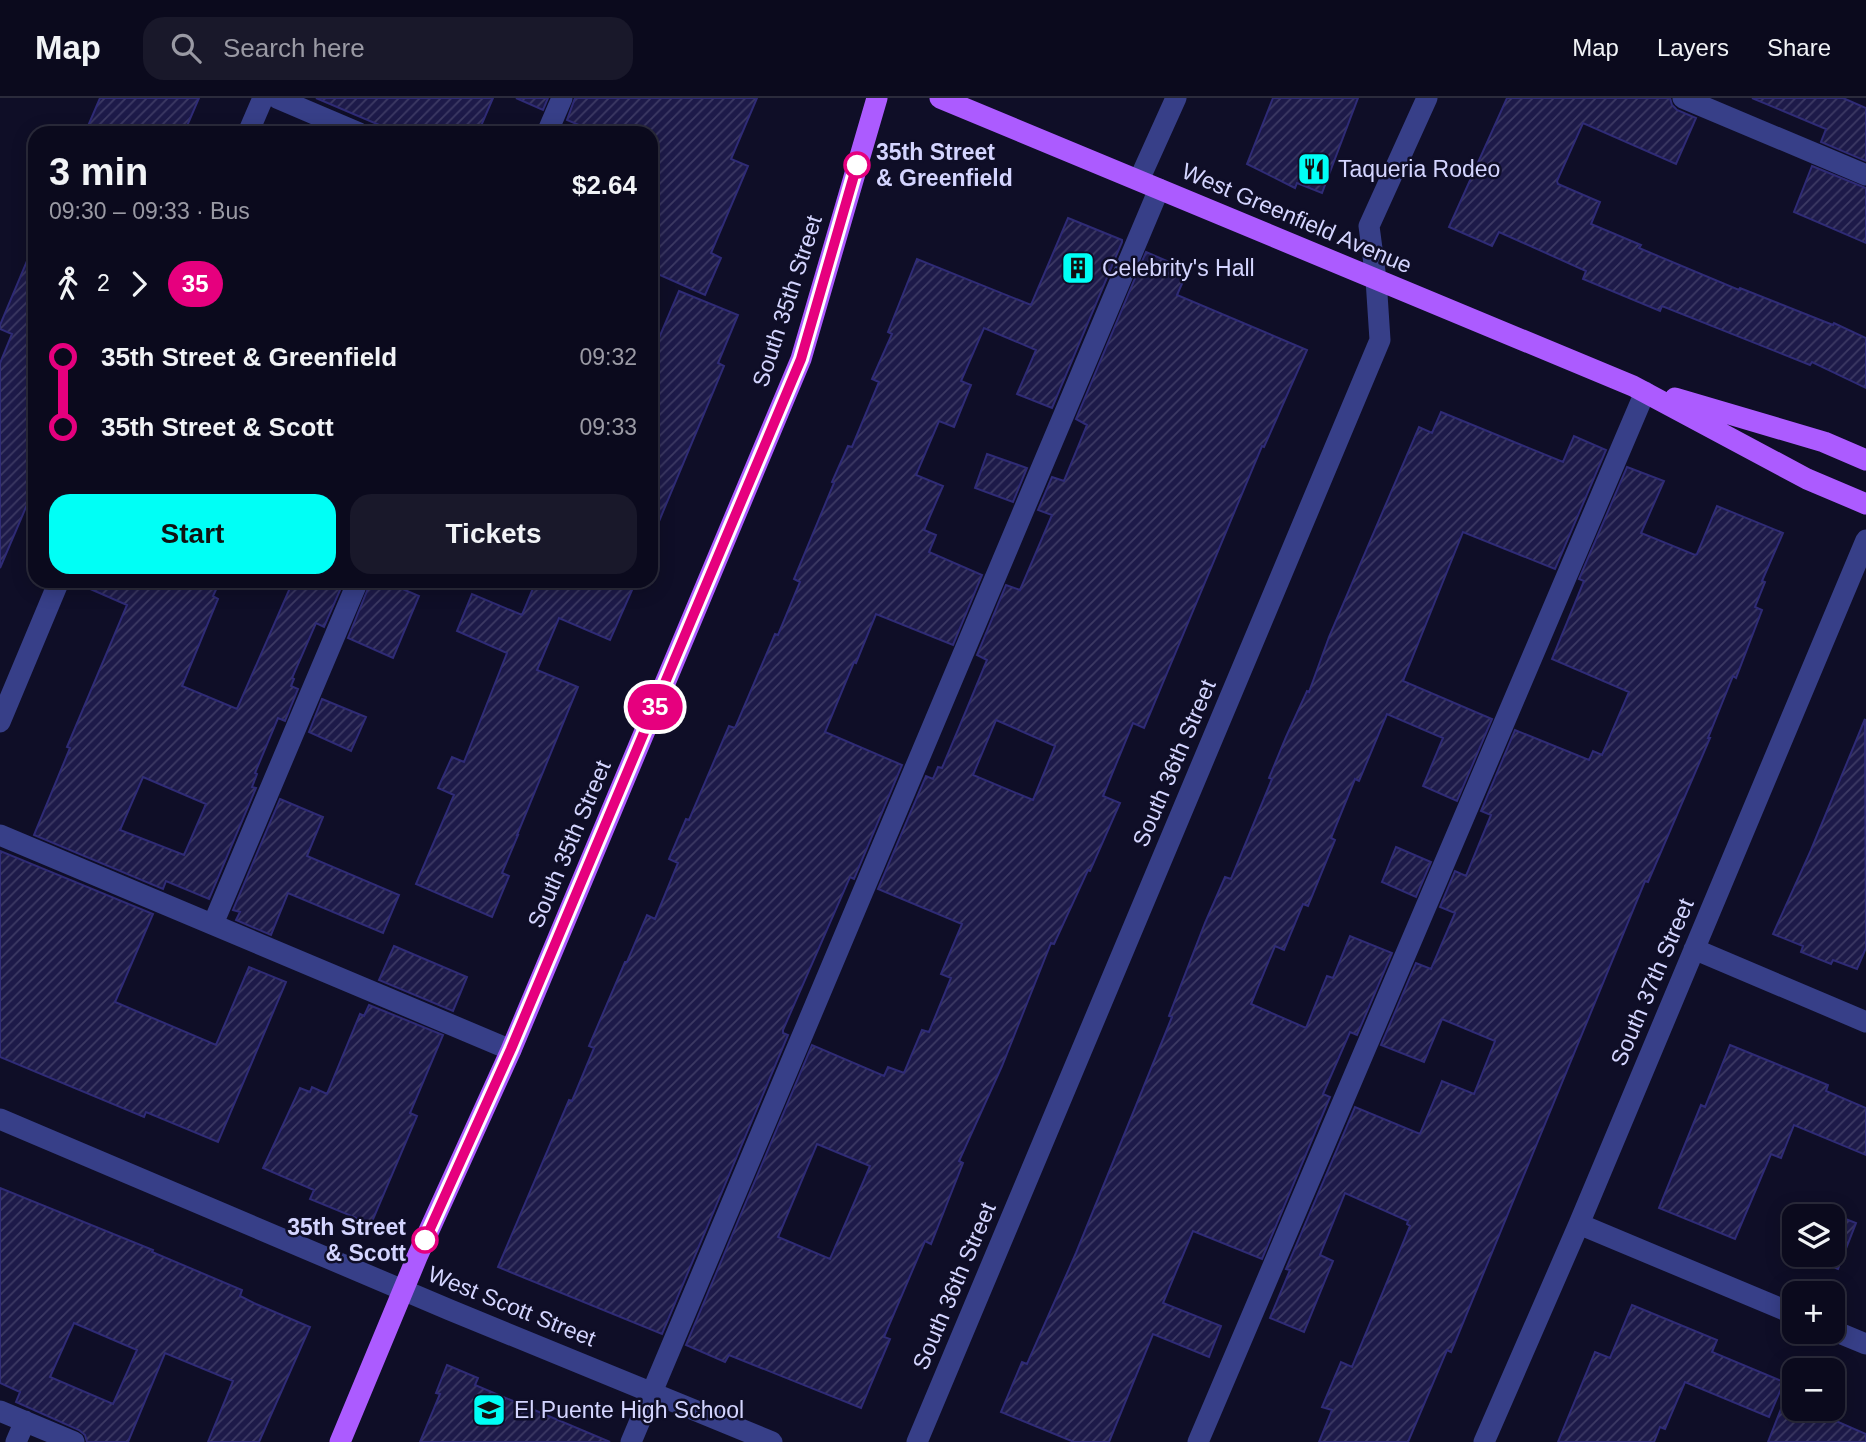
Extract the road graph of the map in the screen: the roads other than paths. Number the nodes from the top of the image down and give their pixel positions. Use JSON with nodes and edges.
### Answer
{"nodes":[{"id":1,"x":263,"y":98,"type":"edge"},
{"id":2,"x":277,"y":98,"type":"edge"},
{"id":3,"x":562,"y":98,"type":"edge"},
{"id":4,"x":877,"y":98,"type":"edge"},
{"id":5,"x":940,"y":98,"type":"edge"},
{"id":6,"x":1176,"y":98,"type":"edge"},
{"id":7,"x":1427,"y":98,"type":"edge"},
{"id":8,"x":1683,"y":98,"type":"edge"},
{"id":9,"x":251,"y":126,"type":"edge"},
{"id":10,"x":343,"y":126,"type":"edge"},
{"id":11,"x":550,"y":126,"type":"edge"},
{"id":12,"x":1866,"y":175,"type":"edge"},
{"id":13,"x":1139,"y":180,"type":"junction"},
{"id":14,"x":1159,"y":189,"type":"junction"},
{"id":15,"x":1376,"y":279,"type":"junction"},
{"id":16,"x":1639,"y":389,"type":"junction"},
{"id":17,"x":1866,"y":460,"type":"edge"},
{"id":18,"x":1866,"y":503,"type":"edge"},
{"id":19,"x":1866,"y":540,"type":"edge"},
{"id":20,"x":56,"y":588,"type":"edge"},
{"id":21,"x":355,"y":588,"type":"edge"},
{"id":22,"x":0,"y":722,"type":"edge"},
{"id":23,"x":0,"y":835,"type":"edge"},
{"id":24,"x":213,"y":924,"type":"junction"},
{"id":25,"x":1694,"y":949,"type":"junction"},
{"id":26,"x":1866,"y":1022,"type":"edge"},
{"id":27,"x":511,"y":1049,"type":"junction"},
{"id":28,"x":0,"y":1119,"type":"edge"},
{"id":29,"x":1579,"y":1224,"type":"junction"},
{"id":30,"x":403,"y":1290,"type":"junction"},
{"id":31,"x":1782,"y":1309,"type":"edge"},
{"id":32,"x":1845,"y":1335,"type":"edge"},
{"id":33,"x":1866,"y":1344,"type":"edge"},
{"id":34,"x":652,"y":1393,"type":"junction"},
{"id":35,"x":0,"y":1411,"type":"edge"},
{"id":36,"x":25,"y":1422,"type":"junction"},
{"id":37,"x":16,"y":1442,"type":"edge"},
{"id":38,"x":74,"y":1442,"type":"edge"},
{"id":39,"x":340,"y":1442,"type":"edge"},
{"id":40,"x":631,"y":1442,"type":"edge"},
{"id":41,"x":772,"y":1442,"type":"edge"},
{"id":42,"x":917,"y":1442,"type":"edge"},
{"id":43,"x":1198,"y":1442,"type":"edge"},
{"id":44,"x":1484,"y":1442,"type":"edge"}],
"edges":[{"from":1,"to":9,"type":"street"},
{"from":2,"to":10,"type":"street"},
{"from":3,"to":11,"type":"street"},
{"from":4,"to":27,"type":"main road","name":"South 35th Street"},
{"from":5,"to":13,"type":"main road","name":"West Greenfield Avenue"},
{"from":6,"to":13,"type":"street"},
{"from":7,"to":15,"type":"street","name":"South 36th Street"},
{"from":8,"to":12,"type":"street"},
{"from":13,"to":14,"type":"main road","name":"West Greenfield Avenue"},
{"from":14,"to":15,"type":"main road","name":"West Greenfield Avenue"},
{"from":14,"to":34,"type":"street"},
{"from":15,"to":16,"type":"main road","name":"West Greenfield Avenue"},
{"from":15,"to":42,"type":"street","name":"South 36th Street"},
{"from":16,"to":17,"type":"main road","name":"West Greenfield Avenue"},
{"from":16,"to":18,"type":"main road","name":"West Greenfield Avenue"},
{"from":16,"to":43,"type":"street"},
{"from":19,"to":25,"type":"street","name":"South 37th Street"},
{"from":20,"to":22,"type":"street"},
{"from":21,"to":24,"type":"street"},
{"from":23,"to":24,"type":"street"},
{"from":24,"to":27,"type":"street"},
{"from":25,"to":26,"type":"street"},
{"from":25,"to":29,"type":"street","name":"South 37th Street"},
{"from":27,"to":30,"type":"main road","name":"South 35th Street"},
{"from":28,"to":30,"type":"street","name":"West Scott Street"},
{"from":29,"to":31,"type":"street"},
{"from":29,"to":44,"type":"street","name":"South 37th Street"},
{"from":30,"to":34,"type":"street","name":"West Scott Street"},
{"from":30,"to":39,"type":"main road","name":"South 35th Street"},
{"from":32,"to":33,"type":"street"},
{"from":34,"to":40,"type":"street"},
{"from":34,"to":41,"type":"street","name":"West Scott Street"},
{"from":35,"to":36,"type":"street"},
{"from":36,"to":37,"type":"street"},
{"from":36,"to":38,"type":"street"}]}
